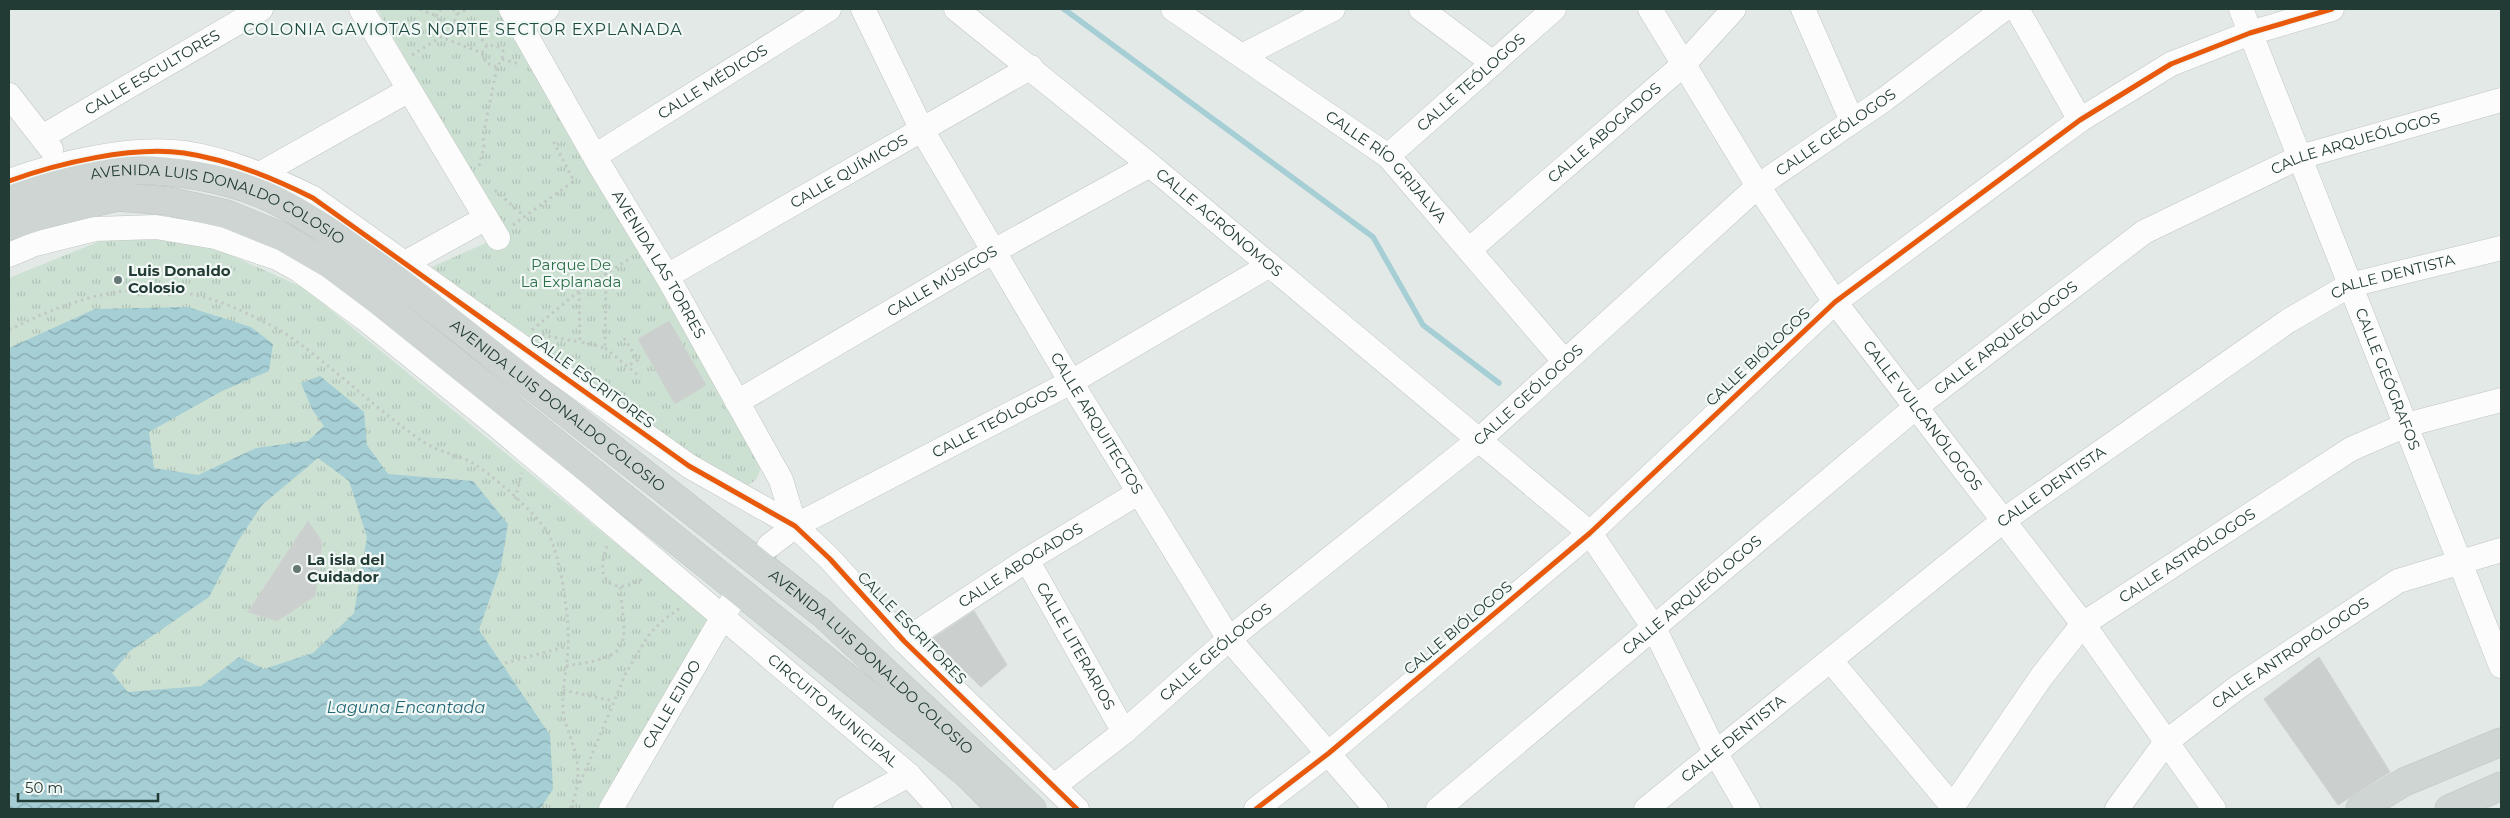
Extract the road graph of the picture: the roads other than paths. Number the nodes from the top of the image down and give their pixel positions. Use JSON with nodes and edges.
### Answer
{"nodes":[{"id":1,"x":261,"y":9,"type":"edge"},
{"id":2,"x":361,"y":9,"type":"edge"},
{"id":3,"x":547,"y":9,"type":"edge"},
{"id":4,"x":829,"y":9,"type":"edge"},
{"id":5,"x":862,"y":9,"type":"edge"},
{"id":6,"x":956,"y":9,"type":"edge"},
{"id":7,"x":1173,"y":9,"type":"edge"},
{"id":8,"x":1333,"y":9,"type":"edge"},
{"id":9,"x":1421,"y":9,"type":"edge"},
{"id":10,"x":1554,"y":9,"type":"edge"},
{"id":11,"x":1650,"y":9,"type":"edge"},
{"id":12,"x":1734,"y":9,"type":"edge"},
{"id":13,"x":1803,"y":9,"type":"edge"},
{"id":14,"x":2004,"y":9,"type":"edge"},
{"id":15,"x":2017,"y":9,"type":"edge"},
{"id":16,"x":2241,"y":9,"type":"edge"},
{"id":17,"x":2332,"y":9,"type":"edge"},
{"id":18,"x":516,"y":16,"type":"edge"},
{"id":19,"x":2250,"y":33,"type":"junction"},
{"id":20,"x":1242,"y":56,"type":"junction"},
{"id":21,"x":1493,"y":63,"type":"junction"},
{"id":22,"x":1684,"y":64,"type":"junction"},
{"id":23,"x":1031,"y":67,"type":"junction"},
{"id":24,"x":408,"y":90,"type":"junction"},
{"id":25,"x":9,"y":95,"type":"edge"},
{"id":26,"x":2501,"y":100,"type":"edge"},
{"id":27,"x":2080,"y":120,"type":"junction"},
{"id":28,"x":1852,"y":122,"type":"junction"},
{"id":29,"x":922,"y":130,"type":"junction"},
{"id":30,"x":42,"y":137,"type":"junction"},
{"id":31,"x":595,"y":156,"type":"junction"},
{"id":32,"x":1388,"y":156,"type":"junction"},
{"id":33,"x":2300,"y":157,"type":"junction"},
{"id":34,"x":63,"y":164,"type":"junction"},
{"id":35,"x":1150,"y":166,"type":"junction"},
{"id":36,"x":258,"y":174,"type":"junction"},
{"id":37,"x":9,"y":180,"type":"edge"},
{"id":38,"x":1758,"y":186,"type":"junction"},
{"id":39,"x":9,"y":198,"type":"edge"},
{"id":40,"x":486,"y":218,"type":"junction"},
{"id":41,"x":9,"y":226,"type":"edge"},
{"id":42,"x":503,"y":234,"type":"road end"},
{"id":43,"x":2501,"y":248,"type":"edge"},
{"id":44,"x":1469,"y":250,"type":"junction"},
{"id":45,"x":994,"y":251,"type":"junction"},
{"id":46,"x":9,"y":255,"type":"edge"},
{"id":47,"x":405,"y":263,"type":"junction"},
{"id":48,"x":1270,"y":265,"type":"junction"},
{"id":49,"x":668,"y":276,"type":"junction"},
{"id":50,"x":2350,"y":285,"type":"junction"},
{"id":51,"x":1835,"y":302,"type":"junction"},
{"id":52,"x":1565,"y":362,"type":"junction"},
{"id":53,"x":1071,"y":382,"type":"junction"},
{"id":54,"x":2501,"y":400,"type":"edge"},
{"id":55,"x":737,"y":402,"type":"junction"},
{"id":56,"x":1916,"y":406,"type":"junction"},
{"id":57,"x":2406,"y":425,"type":"junction"},
{"id":58,"x":1480,"y":439,"type":"junction"},
{"id":59,"x":781,"y":480,"type":"junction"},
{"id":60,"x":1138,"y":493,"type":"junction"},
{"id":61,"x":756,"y":506,"type":"junction"},
{"id":62,"x":2004,"y":520,"type":"junction"},
{"id":63,"x":794,"y":526,"type":"junction"},
{"id":64,"x":1590,"y":533,"type":"junction"},
{"id":65,"x":769,"y":546,"type":"tunnel mouth"},
{"id":66,"x":2501,"y":550,"type":"edge"},
{"id":67,"x":1027,"y":560,"type":"junction"},
{"id":68,"x":2460,"y":561,"type":"junction"},
{"id":69,"x":728,"y":608,"type":"junction"},
{"id":70,"x":2083,"y":624,"type":"junction"},
{"id":71,"x":1654,"y":628,"type":"junction"},
{"id":72,"x":1229,"y":639,"type":"junction"},
{"id":73,"x":904,"y":641,"type":"junction"},
{"id":74,"x":1831,"y":661,"type":"junction"},
{"id":75,"x":2501,"y":666,"type":"edge"},
{"id":76,"x":1124,"y":732,"type":"junction"},
{"id":77,"x":2166,"y":742,"type":"junction"},
{"id":78,"x":2501,"y":742,"type":"edge"},
{"id":79,"x":1714,"y":752,"type":"junction"},
{"id":80,"x":1328,"y":754,"type":"junction"},
{"id":81,"x":909,"y":775,"type":"junction"},
{"id":82,"x":1054,"y":786,"type":"junction"},
{"id":83,"x":2501,"y":786,"type":"edge"},
{"id":84,"x":1952,"y":808,"type":"edge"},
{"id":85,"x":611,"y":809,"type":"edge"},
{"id":86,"x":845,"y":809,"type":"edge"},
{"id":87,"x":940,"y":809,"type":"edge"},
{"id":88,"x":1002,"y":809,"type":"edge"},
{"id":89,"x":1032,"y":809,"type":"edge"},
{"id":90,"x":1077,"y":809,"type":"edge"},
{"id":91,"x":1256,"y":809,"type":"edge"},
{"id":92,"x":1376,"y":809,"type":"edge"},
{"id":93,"x":1438,"y":809,"type":"edge"},
{"id":94,"x":1646,"y":809,"type":"edge"},
{"id":95,"x":1748,"y":809,"type":"edge"},
{"id":96,"x":2117,"y":809,"type":"edge"},
{"id":97,"x":2214,"y":809,"type":"edge"},
{"id":98,"x":2360,"y":809,"type":"edge"},
{"id":99,"x":2449,"y":809,"type":"edge"}],
"edges":[{"from":1,"to":30,"type":"street","name":"CALLE ESCULTORES"},
{"from":2,"to":24,"type":"street"},
{"from":3,"to":18,"type":"street"},
{"from":4,"to":31,"type":"street","name":"CALLE MÉDICOS"},
{"from":5,"to":29,"type":"street","name":"CALLE ARQUITECTOS"},
{"from":6,"to":23,"type":"street","name":"CALLE AGRÓNOMOS"},
{"from":7,"to":20,"type":"street","name":"CALLE RÍO GRIJALVA"},
{"from":8,"to":20,"type":"street"},
{"from":9,"to":21,"type":"street"},
{"from":10,"to":21,"type":"street","name":"CALLE TEÓLOGOS"},
{"from":11,"to":22,"type":"street","name":"CALLE VULCANÓLOGOS"},
{"from":12,"to":22,"type":"street","name":"CALLE ABOGADOS"},
{"from":13,"to":28,"type":"street"},
{"from":14,"to":28,"type":"street","name":"CALLE GEÓLOGOS"},
{"from":15,"to":27,"type":"street"},
{"from":16,"to":19,"type":"street","name":"CALLE GEÓGRAFOS"},
{"from":17,"to":19,"type":"street","name":"CALLE BIÓLOGOS"},
{"from":18,"to":31,"type":"street","name":"AVENIDA LAS TORRES"},
{"from":19,"to":27,"type":"street","name":"CALLE BIÓLOGOS"},
{"from":19,"to":33,"type":"street","name":"CALLE GEÓGRAFOS"},
{"from":20,"to":32,"type":"street","name":"CALLE RÍO GRIJALVA"},
{"from":21,"to":32,"type":"street","name":"CALLE TEÓLOGOS"},
{"from":22,"to":38,"type":"street","name":"CALLE VULCANÓLOGOS"},
{"from":22,"to":44,"type":"street","name":"CALLE ABOGADOS"},
{"from":23,"to":29,"type":"street","name":"CALLE QUÍMICOS"},
{"from":23,"to":35,"type":"street","name":"CALLE AGRÓNOMOS"},
{"from":24,"to":36,"type":"street"},
{"from":24,"to":40,"type":"street"},
{"from":25,"to":30,"type":"street"},
{"from":26,"to":33,"type":"street","name":"CALLE ARQUEÓLOGOS"},
{"from":27,"to":51,"type":"street","name":"CALLE BIÓLOGOS"},
{"from":28,"to":38,"type":"street","name":"CALLE GEÓLOGOS"},
{"from":29,"to":45,"type":"street","name":"CALLE ARQUITECTOS"},
{"from":29,"to":49,"type":"street","name":"CALLE QUÍMICOS"},
{"from":30,"to":34,"type":"street"},
{"from":31,"to":49,"type":"street","name":"AVENIDA LAS TORRES"},
{"from":32,"to":44,"type":"street","name":"CALLE RÍO GRIJALVA"},
{"from":33,"to":50,"type":"street","name":"CALLE GEÓGRAFOS"},
{"from":33,"to":56,"type":"street","name":"CALLE ARQUEÓLOGOS"},
{"from":34,"to":36,"type":"street","name":"CALLE ESCRITORES"},
{"from":34,"to":37,"type":"street","name":"CALLE ESCRITORES"},
{"from":35,"to":45,"type":"street","name":"CALLE MÚSICOS"},
{"from":35,"to":48,"type":"street","name":"CALLE AGRÓNOMOS"},
{"from":36,"to":47,"type":"street","name":"CALLE ESCRITORES"},
{"from":38,"to":51,"type":"street","name":"CALLE VULCANÓLOGOS"},
{"from":38,"to":52,"type":"street","name":"CALLE GEÓLOGOS"},
{"from":39,"to":89,"type":"main road","name":"AVENIDA LUIS DONALDO COLOSIO"},
{"from":40,"to":42,"type":"street"},
{"from":40,"to":47,"type":"street"},
{"from":41,"to":88,"type":"main road","name":"AVENIDA LUIS DONALDO COLOSIO"},
{"from":43,"to":50,"type":"street","name":"CALLE DENTISTA"},
{"from":44,"to":52,"type":"street","name":"CALLE RÍO GRIJALVA"},
{"from":45,"to":53,"type":"street","name":"CALLE ARQUITECTOS"},
{"from":45,"to":55,"type":"street","name":"CALLE MÚSICOS"},
{"from":46,"to":69,"type":"street","name":"AVENIDA LUIS DONALDO COLOSIO"},
{"from":47,"to":61,"type":"street","name":"CALLE ESCRITORES"},
{"from":48,"to":53,"type":"street","name":"CALLE TEÓLOGOS"},
{"from":48,"to":58,"type":"street","name":"CALLE AGRÓNOMOS"},
{"from":49,"to":55,"type":"street","name":"AVENIDA LAS TORRES"},
{"from":50,"to":57,"type":"street","name":"CALLE GEÓGRAFOS"},
{"from":50,"to":62,"type":"street","name":"CALLE DENTISTA"},
{"from":51,"to":56,"type":"street","name":"CALLE VULCANÓLOGOS"},
{"from":51,"to":64,"type":"street","name":"CALLE BIÓLOGOS"},
{"from":52,"to":58,"type":"street","name":"CALLE GEÓLOGOS"},
{"from":53,"to":60,"type":"street","name":"CALLE ARQUITECTOS"},
{"from":53,"to":63,"type":"street","name":"CALLE TEÓLOGOS"},
{"from":54,"to":57,"type":"street","name":"CALLE ASTRÓLOGOS"},
{"from":55,"to":59,"type":"street","name":"AVENIDA LAS TORRES"},
{"from":56,"to":62,"type":"street","name":"CALLE VULCANÓLOGOS"},
{"from":56,"to":71,"type":"street","name":"CALLE ARQUEÓLOGOS"},
{"from":57,"to":68,"type":"street","name":"CALLE GEÓGRAFOS"},
{"from":57,"to":70,"type":"street","name":"CALLE ASTRÓLOGOS"},
{"from":58,"to":64,"type":"street","name":"CALLE AGRÓNOMOS"},
{"from":58,"to":72,"type":"street","name":"CALLE GEÓLOGOS"},
{"from":59,"to":61,"type":"street"},
{"from":59,"to":63,"type":"street","name":"AVENIDA LAS TORRES"},
{"from":60,"to":67,"type":"street","name":"CALLE ABOGADOS"},
{"from":60,"to":72,"type":"street","name":"CALLE ARQUITECTOS"},
{"from":61,"to":63,"type":"street","name":"CALLE ESCRITORES"},
{"from":62,"to":70,"type":"street","name":"CALLE VULCANÓLOGOS"},
{"from":62,"to":74,"type":"street","name":"CALLE DENTISTA"},
{"from":63,"to":65,"type":"street","name":"CALLE TEÓLOGOS"},
{"from":63,"to":73,"type":"street","name":"CALLE ESCRITORES"},
{"from":64,"to":71,"type":"street","name":"CALLE AGRÓNOMOS"},
{"from":64,"to":80,"type":"street","name":"CALLE BIÓLOGOS"},
{"from":66,"to":68,"type":"street","name":"CALLE ANTROPÓLOGOS"},
{"from":67,"to":73,"type":"street","name":"CALLE ABOGADOS"},
{"from":67,"to":76,"type":"street","name":"CALLE LITERARIOS"},
{"from":68,"to":75,"type":"street","name":"CALLE GEÓGRAFOS"},
{"from":68,"to":77,"type":"street","name":"CALLE ANTROPÓLOGOS"},
{"from":69,"to":81,"type":"street","name":"CIRCUITO MUNICIPAL"},
{"from":69,"to":85,"type":"street","name":"CALLE EJIDO"},
{"from":70,"to":77,"type":"street","name":"CALLE VULCANÓLOGOS"},
{"from":70,"to":84,"type":"street","name":"CALLE ASTRÓLOGOS"},
{"from":71,"to":79,"type":"street"},
{"from":71,"to":93,"type":"street","name":"CALLE ARQUEÓLOGOS"},
{"from":72,"to":76,"type":"street","name":"CALLE GEÓLOGOS"},
{"from":72,"to":80,"type":"street","name":"CALLE ARQUITECTOS"},
{"from":73,"to":82,"type":"street","name":"CALLE ESCRITORES"},
{"from":74,"to":79,"type":"street","name":"CALLE DENTISTA"},
{"from":74,"to":84,"type":"street"},
{"from":76,"to":82,"type":"street","name":"CALLE GEÓLOGOS"},
{"from":77,"to":96,"type":"street","name":"CALLE ANTROPÓLOGOS"},
{"from":77,"to":97,"type":"street","name":"CALLE VULCANÓLOGOS"},
{"from":78,"to":98,"type":"main road"},
{"from":79,"to":94,"type":"street","name":"CALLE DENTISTA"},
{"from":79,"to":95,"type":"street"},
{"from":80,"to":91,"type":"street","name":"CALLE BIÓLOGOS"},
{"from":80,"to":92,"type":"street","name":"CALLE ARQUITECTOS"},
{"from":81,"to":86,"type":"street"},
{"from":81,"to":87,"type":"street","name":"CIRCUITO MUNICIPAL"},
{"from":82,"to":90,"type":"street","name":"CALLE ESCRITORES"},
{"from":83,"to":99,"type":"main road"}]}
